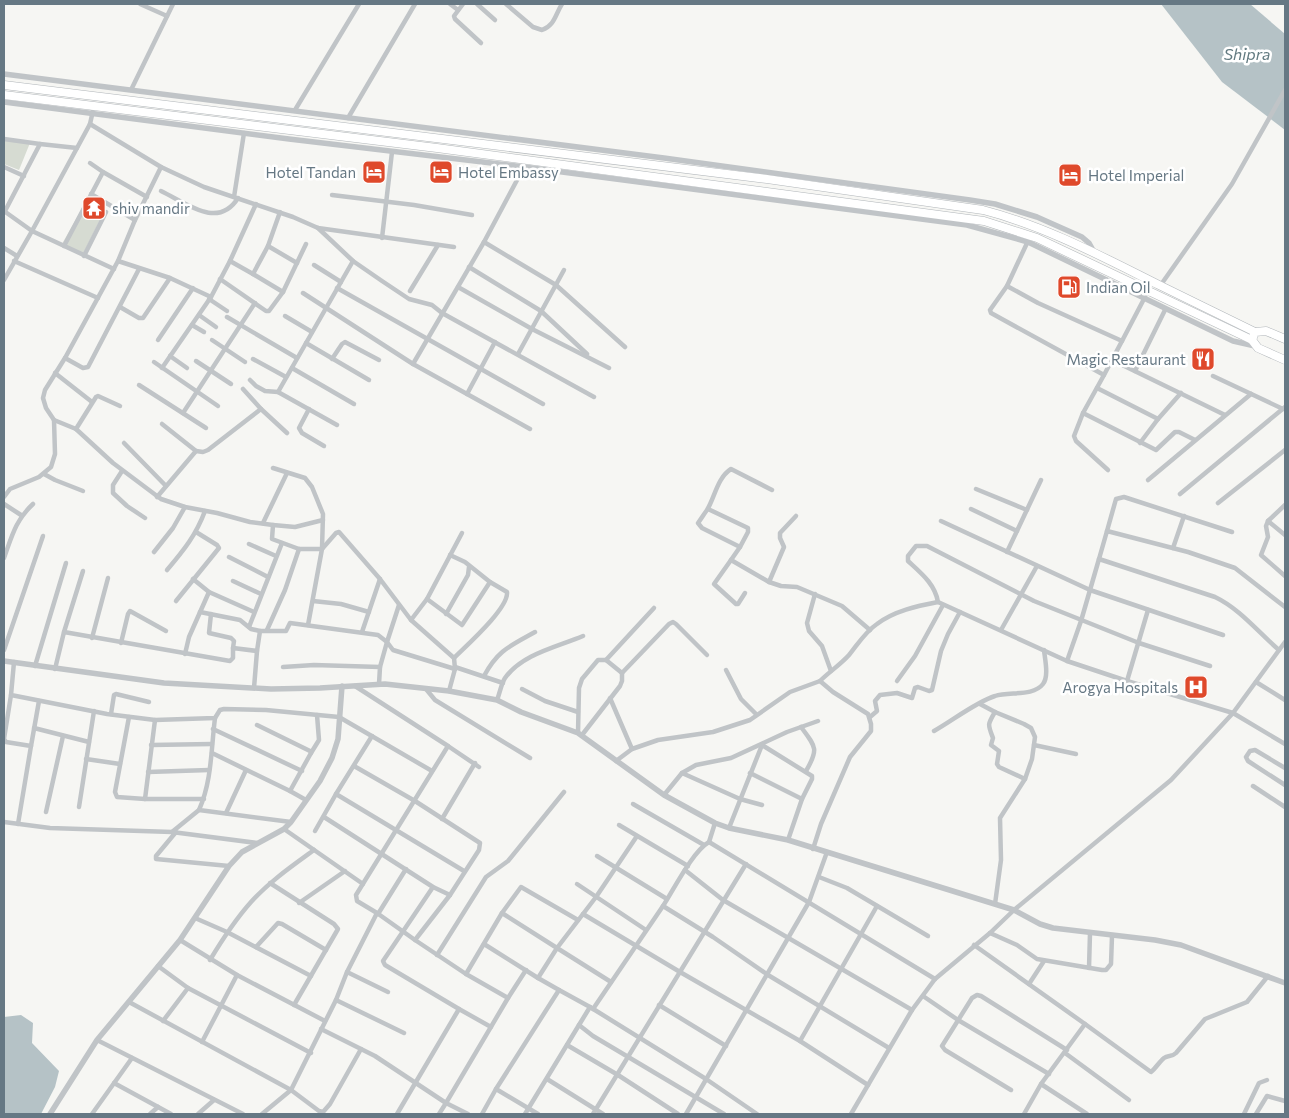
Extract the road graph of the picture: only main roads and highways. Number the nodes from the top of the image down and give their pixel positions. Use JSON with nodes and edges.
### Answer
{"nodes":[{"id":1,"x":4,"y":85,"type":"edge"},
{"id":2,"x":4,"y":95,"type":"edge"},
{"id":3,"x":1255,"y":332,"type":"junction"},
{"id":4,"x":1285,"y":339,"type":"edge"},
{"id":5,"x":1254,"y":343,"type":"junction"},
{"id":6,"x":1285,"y":360,"type":"edge"}],
"edges":[{"from":1,"to":3,"type":"main road"},
{"from":2,"to":5,"type":"main road"},
{"from":3,"to":4,"type":"main road"},
{"from":3,"to":5,"type":"main road"},
{"from":5,"to":6,"type":"main road"}]}
